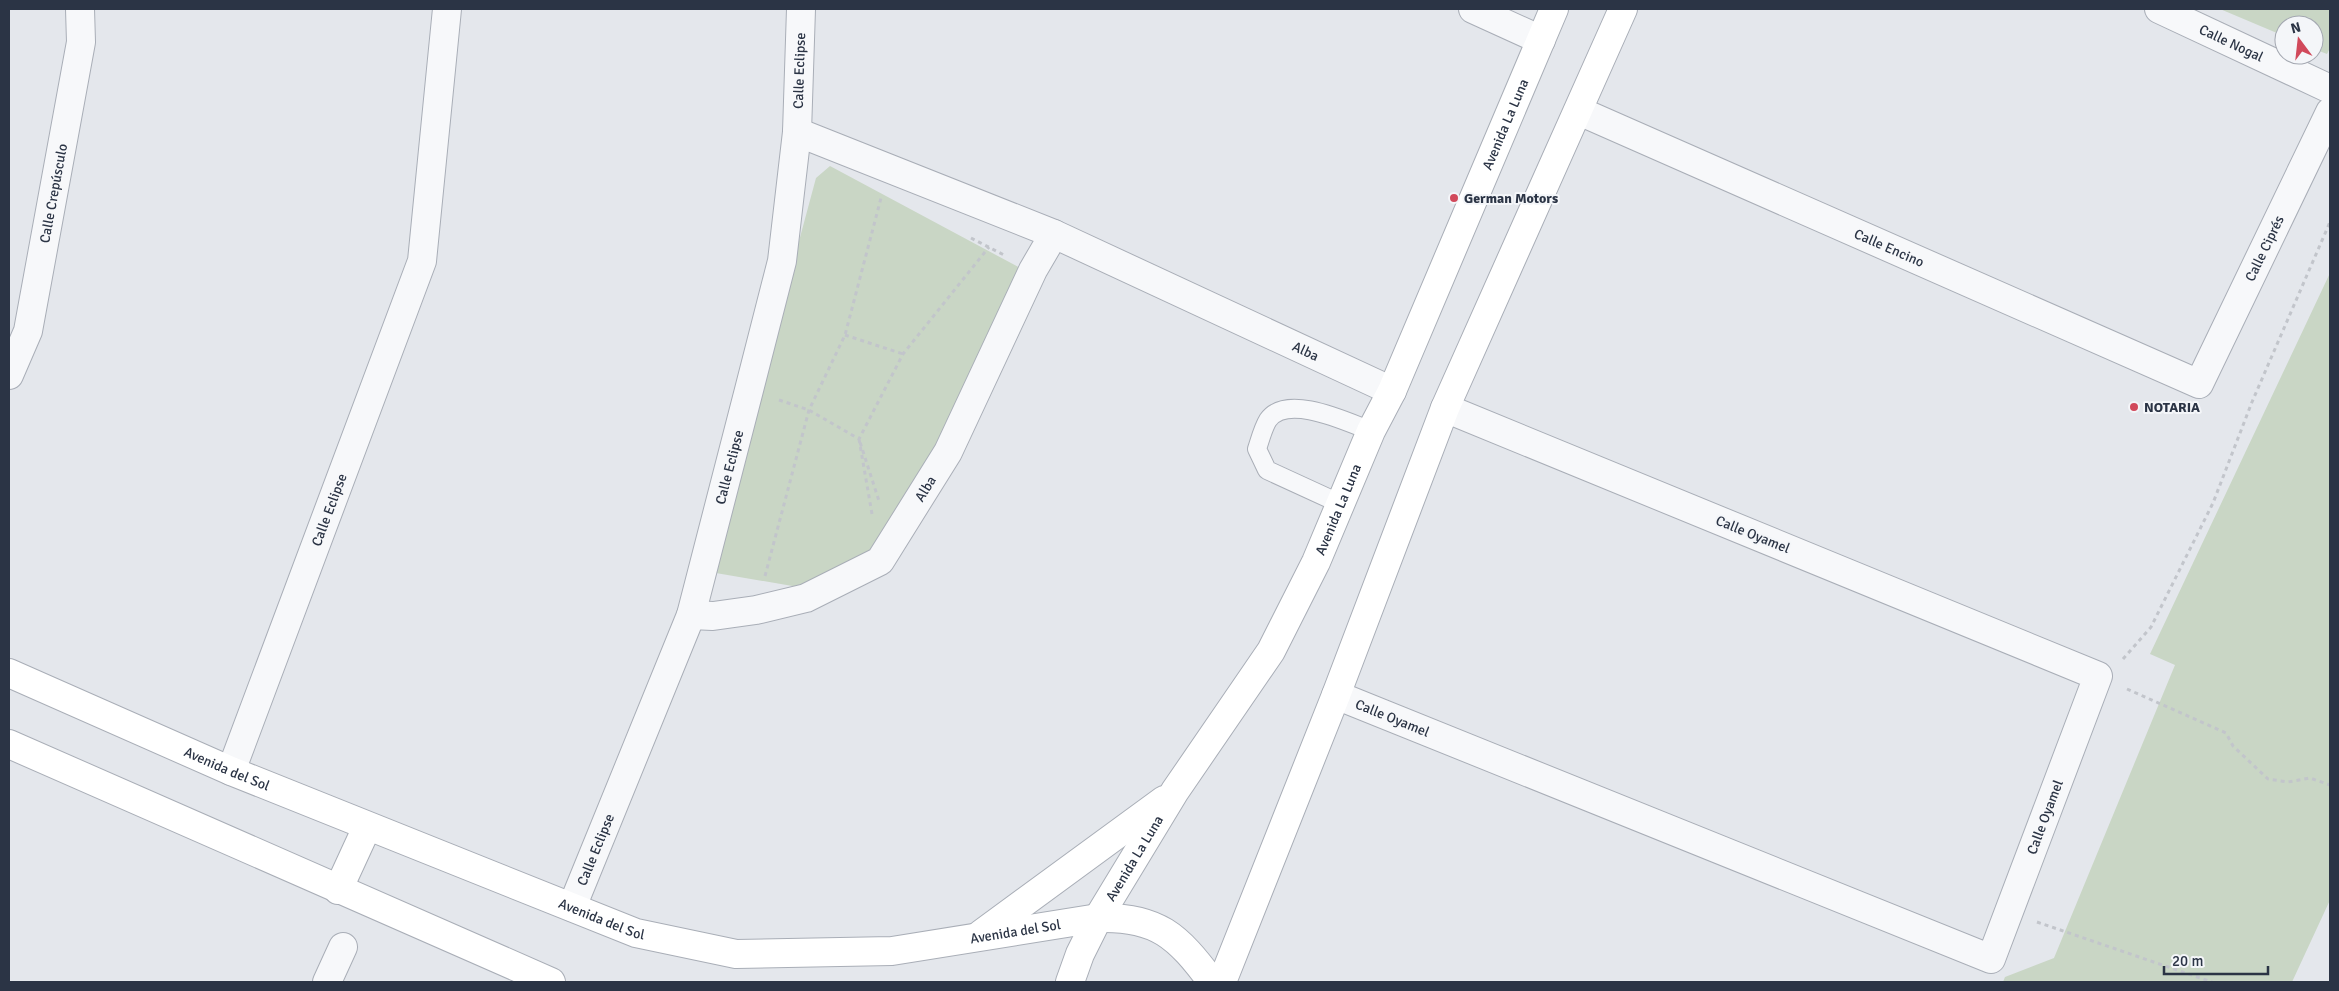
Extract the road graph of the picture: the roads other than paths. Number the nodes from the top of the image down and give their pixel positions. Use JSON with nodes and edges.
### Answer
{"nodes":[{"id":1,"x":80,"y":9,"type":"edge"},
{"id":2,"x":447,"y":9,"type":"edge"},
{"id":3,"x":801,"y":9,"type":"edge"},
{"id":4,"x":1473,"y":9,"type":"edge"},
{"id":5,"x":1554,"y":9,"type":"edge"},
{"id":6,"x":1623,"y":9,"type":"edge"},
{"id":7,"x":2159,"y":9,"type":"edge"},
{"id":8,"x":1541,"y":40,"type":"junction"},
{"id":9,"x":2330,"y":89,"type":"edge"},
{"id":10,"x":1579,"y":111,"type":"junction"},
{"id":11,"x":2330,"y":112,"type":"edge"},
{"id":12,"x":797,"y":132,"type":"junction"},
{"id":13,"x":1054,"y":234,"type":"junction"},
{"id":14,"x":9,"y":376,"type":"edge"},
{"id":15,"x":2199,"y":384,"type":"joint"},
{"id":16,"x":1392,"y":391,"type":"junction"},
{"id":17,"x":1445,"y":408,"type":"junction"},
{"id":18,"x":1371,"y":431,"type":"junction"},
{"id":19,"x":1341,"y":504,"type":"junction"},
{"id":20,"x":691,"y":615,"type":"junction"},
{"id":21,"x":9,"y":673,"type":"edge"},
{"id":22,"x":1336,"y":695,"type":"junction"},
{"id":23,"x":9,"y":744,"type":"edge"},
{"id":24,"x":231,"y":771,"type":"junction"},
{"id":25,"x":1175,"y":791,"type":"junction"},
{"id":26,"x":368,"y":827,"type":"junction"},
{"id":27,"x":338,"y":890,"type":"junction"},
{"id":28,"x":572,"y":907,"type":"junction"},
{"id":29,"x":1098,"y":918,"type":"junction"},
{"id":30,"x":974,"y":940,"type":"junction"},
{"id":31,"x":344,"y":947,"type":"dead end"},
{"id":32,"x":328,"y":982,"type":"edge"},
{"id":33,"x":551,"y":982,"type":"edge"},
{"id":34,"x":1070,"y":982,"type":"edge"},
{"id":35,"x":1212,"y":982,"type":"edge"},
{"id":36,"x":1222,"y":982,"type":"edge"}],
"edges":[{"from":1,"to":14,"type":"street","name":"Calle Crepúsculo"},
{"from":2,"to":24,"type":"street","name":"Calle Eclipse"},
{"from":3,"to":12,"type":"street","name":"Calle Eclipse"},
{"from":4,"to":8,"type":"street"},
{"from":5,"to":8,"type":"main road","name":"Avenida La Luna"},
{"from":6,"to":10,"type":"main road"},
{"from":7,"to":9,"type":"street","name":"Calle Nogal"},
{"from":8,"to":16,"type":"main road","name":"Avenida La Luna"},
{"from":10,"to":15,"type":"street","name":"Calle Encino"},
{"from":10,"to":17,"type":"main road"},
{"from":11,"to":15,"type":"street","name":"Calle Ciprés"},
{"from":12,"to":13,"type":"street","name":"Alba"},
{"from":12,"to":20,"type":"street","name":"Calle Eclipse"},
{"from":13,"to":16,"type":"street","name":"Alba"},
{"from":13,"to":20,"type":"street","name":"Alba"},
{"from":16,"to":18,"type":"main road","name":"Avenida La Luna"},
{"from":17,"to":22,"type":"main road"},
{"from":17,"to":22,"type":"street","name":"Calle Oyamel"},
{"from":18,"to":19,"type":"main road","name":"Avenida La Luna"},
{"from":18,"to":19,"type":"lane"},
{"from":19,"to":25,"type":"main road","name":"Avenida La Luna"},
{"from":20,"to":28,"type":"street","name":"Calle Eclipse"},
{"from":21,"to":24,"type":"main road","name":"Avenida del Sol"},
{"from":22,"to":36,"type":"main road"},
{"from":23,"to":27,"type":"main road"},
{"from":24,"to":26,"type":"main road","name":"Avenida del Sol"},
{"from":25,"to":29,"type":"main road","name":"Avenida La Luna"},
{"from":25,"to":30,"type":"main road"},
{"from":26,"to":27,"type":"main road"},
{"from":26,"to":28,"type":"main road","name":"Avenida del Sol"},
{"from":27,"to":33,"type":"main road"},
{"from":28,"to":30,"type":"main road","name":"Avenida del Sol"},
{"from":29,"to":30,"type":"main road","name":"Avenida del Sol"},
{"from":29,"to":34,"type":"main road","name":"Avenida La Luna"},
{"from":29,"to":35,"type":"main road","name":"Avenida del Sol"},
{"from":31,"to":32,"type":"street"}]}
